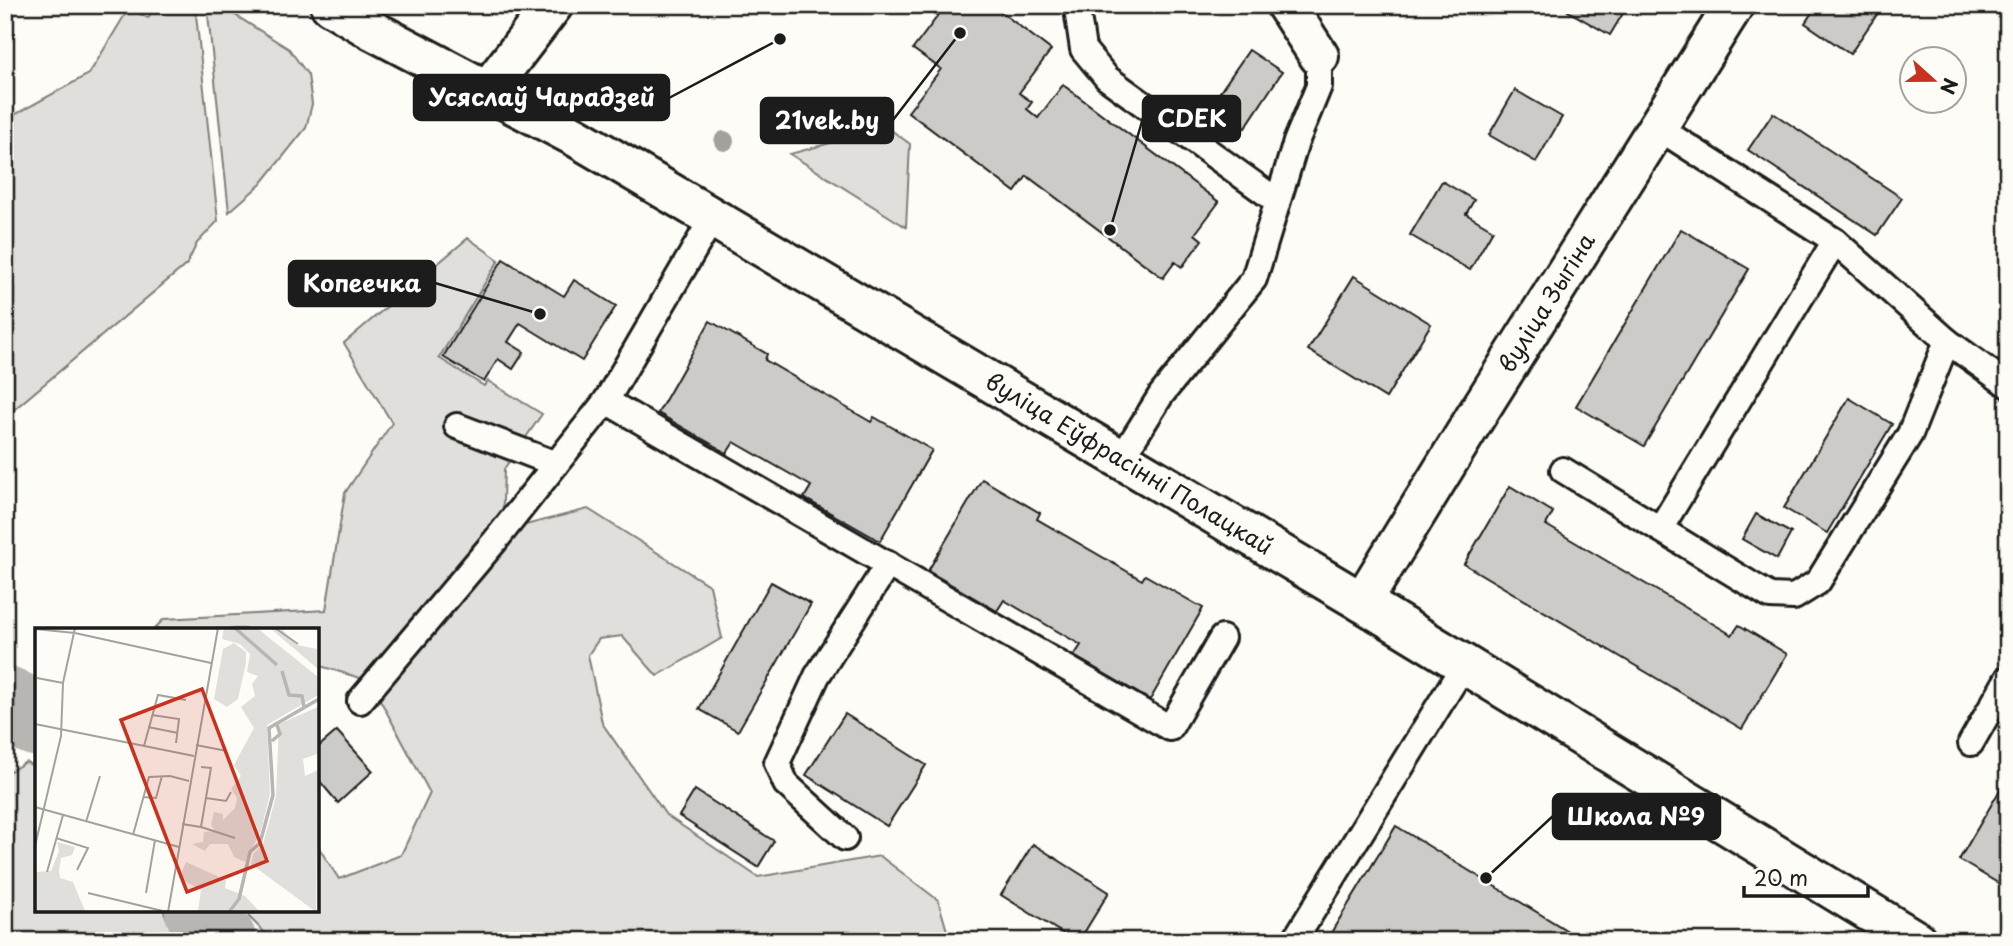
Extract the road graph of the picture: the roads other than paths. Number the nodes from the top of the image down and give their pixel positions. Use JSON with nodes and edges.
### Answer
{"nodes":[{"id":1,"x":330,"y":5,"type":"edge"},
{"id":2,"x":553,"y":5,"type":"edge"},
{"id":3,"x":1079,"y":5,"type":"edge"},
{"id":4,"x":1286,"y":5,"type":"edge"},
{"id":5,"x":1734,"y":5,"type":"edge"},
{"id":6,"x":1319,"y":56,"type":"joint"},
{"id":7,"x":487,"y":90,"type":"junction"},
{"id":8,"x":1657,"y":127,"type":"junction"},
{"id":9,"x":1277,"y":201,"type":"junction"},
{"id":10,"x":712,"y":219,"type":"junction"},
{"id":11,"x":1836,"y":241,"type":"junction"},
{"id":12,"x":1947,"y":341,"type":"junction"},
{"id":13,"x":2008,"y":385,"type":"edge"},
{"id":14,"x":606,"y":401,"type":"junction"},
{"id":15,"x":457,"y":426,"type":"dead end"},
{"id":16,"x":1121,"y":459,"type":"junction"},
{"id":17,"x":556,"y":464,"type":"junction"},
{"id":18,"x":1563,"y":470,"type":"dead end"},
{"id":19,"x":1660,"y":530,"type":"junction"},
{"id":20,"x":888,"y":564,"type":"junction"},
{"id":21,"x":1362,"y":602,"type":"junction"},
{"id":22,"x":1222,"y":638,"type":"dead end"},
{"id":23,"x":1464,"y":665,"type":"junction"},
{"id":24,"x":2008,"y":678,"type":"edge"},
{"id":25,"x":360,"y":701,"type":"dead end"},
{"id":26,"x":1971,"y":743,"type":"dead end"},
{"id":27,"x":845,"y":838,"type":"dead end"},
{"id":28,"x":1294,"y":941,"type":"edge"},
{"id":29,"x":1917,"y":941,"type":"edge"}],
"edges":[{"from":1,"to":7,"type":"main road","name":"вуліца Еўфрасінні Полацкай"},
{"from":2,"to":7,"type":"main road"},
{"from":3,"to":9,"type":"lane"},
{"from":4,"to":6,"type":"main road"},
{"from":5,"to":8,"type":"main road","name":"вуліца Зыгіна"},
{"from":6,"to":9,"type":"lane"},
{"from":7,"to":10,"type":"main road","name":"вуліца Еўфрасінні Полацкай"},
{"from":8,"to":11,"type":"lane"},
{"from":8,"to":21,"type":"main road","name":"вуліца Зыгіна"},
{"from":9,"to":16,"type":"lane"},
{"from":10,"to":14,"type":"lane"},
{"from":10,"to":16,"type":"main road","name":"вуліца Еўфрасінні Полацкай"},
{"from":11,"to":12,"type":"lane"},
{"from":11,"to":19,"type":"lane"},
{"from":12,"to":13,"type":"lane"},
{"from":12,"to":19,"type":"lane"},
{"from":14,"to":17,"type":"lane"},
{"from":14,"to":20,"type":"lane"},
{"from":15,"to":17,"type":"lane"},
{"from":16,"to":21,"type":"main road","name":"вуліца Еўфрасінні Полацкай"},
{"from":17,"to":25,"type":"lane"},
{"from":18,"to":19,"type":"lane"},
{"from":20,"to":22,"type":"lane"},
{"from":20,"to":27,"type":"lane"},
{"from":21,"to":23,"type":"main road","name":"вуліца Еўфрасінні Полацкай"},
{"from":23,"to":28,"type":"lane"},
{"from":23,"to":29,"type":"main road","name":"вуліца Еўфрасінні Полацкай"},
{"from":24,"to":26,"type":"lane"}]}
